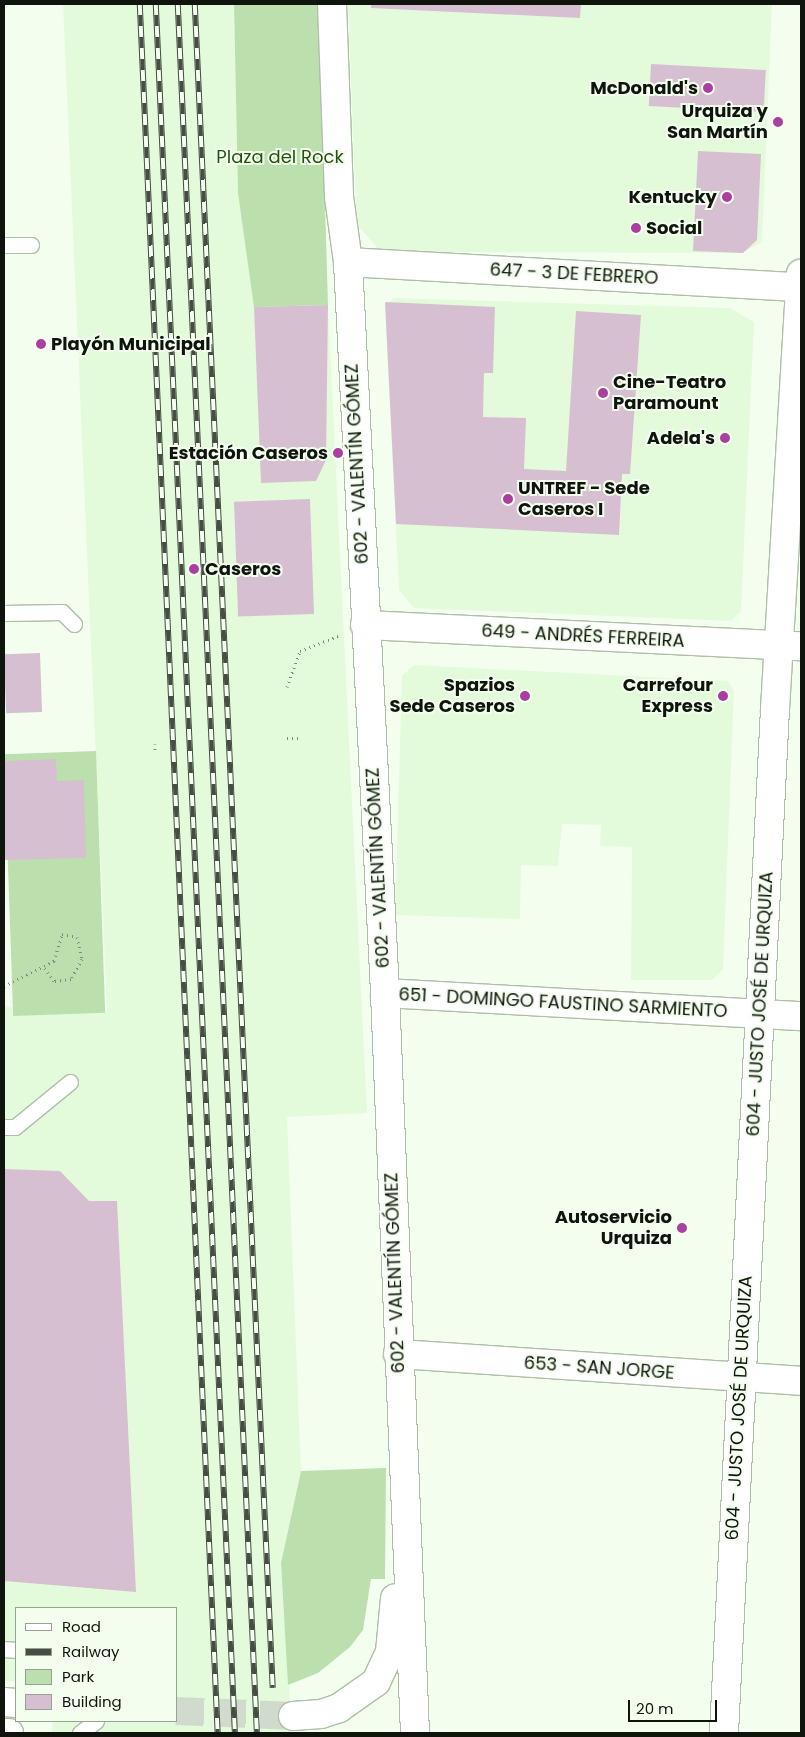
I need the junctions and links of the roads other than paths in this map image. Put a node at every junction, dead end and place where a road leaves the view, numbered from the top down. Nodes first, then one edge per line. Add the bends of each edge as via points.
1 (332, 4) edge
2 (4, 245) edge
3 (31, 245) dead end
4 (348, 262) junction
5 (801, 274) edge
6 (801, 287) edge
7 (4, 613) edge
8 (74, 624) dead end
9 (365, 626) junction
10 (790, 645) edge
11 (385, 993) junction
12 (759, 1014) junction
13 (801, 1016) edge
14 (70, 1082) dead end
15 (4, 1127) edge
16 (398, 1354) junction
17 (740, 1378) junction
18 (801, 1381) edge
19 (406, 1502) junction
20 (293, 1716) tunnel mouth
21 (95, 1722) edge
22 (4, 1733) edge
23 (9, 1733) edge
24 (80, 1733) edge
25 (415, 1733) edge
26 (724, 1733) edge

1 - 4 street, 602 - VALENTÍN GÓMEZ via 339,197
2 - 3 lane
4 - 6 street, 647 - 3 DE FEBRERO
4 - 9 street, 602 - VALENTÍN GÓMEZ
5 - 6 street, 604 - JUSTO JOSÉ DE URQUIZA
6 - 10 street, 604 - JUSTO JOSÉ DE URQUIZA
7 - 8 lane via 62,612
9 - 10 street, 649 - ANDRÉS FERREIRA
9 - 11 street, 602 - VALENTÍN GÓMEZ
10 - 12 street, 604 - JUSTO JOSÉ DE URQUIZA
11 - 12 street, 651 - DOMINGO FAUSTINO SARMIENTO
11 - 16 street, 602 - VALENTÍN GÓMEZ
12 - 13 street, 651 - DOMINGO FAUSTINO SARMIENTO
12 - 17 street, 604 - JUSTO JOSÉ DE URQUIZA
14 - 15 lane via 15,1127
16 - 17 street, 653 - SAN JORGE
16 - 19 street, 602 - VALENTÍN GÓMEZ
17 - 18 street, 653 - SAN JORGE
17 - 26 street, 604 - JUSTO JOSÉ DE URQUIZA
19 - 20 street via 390,1652 385,1667 376,1682 339,1708 321,1714
19 - 25 street, 602 - VALENTÍN GÓMEZ
21 - 24 lane
22 - 23 street

